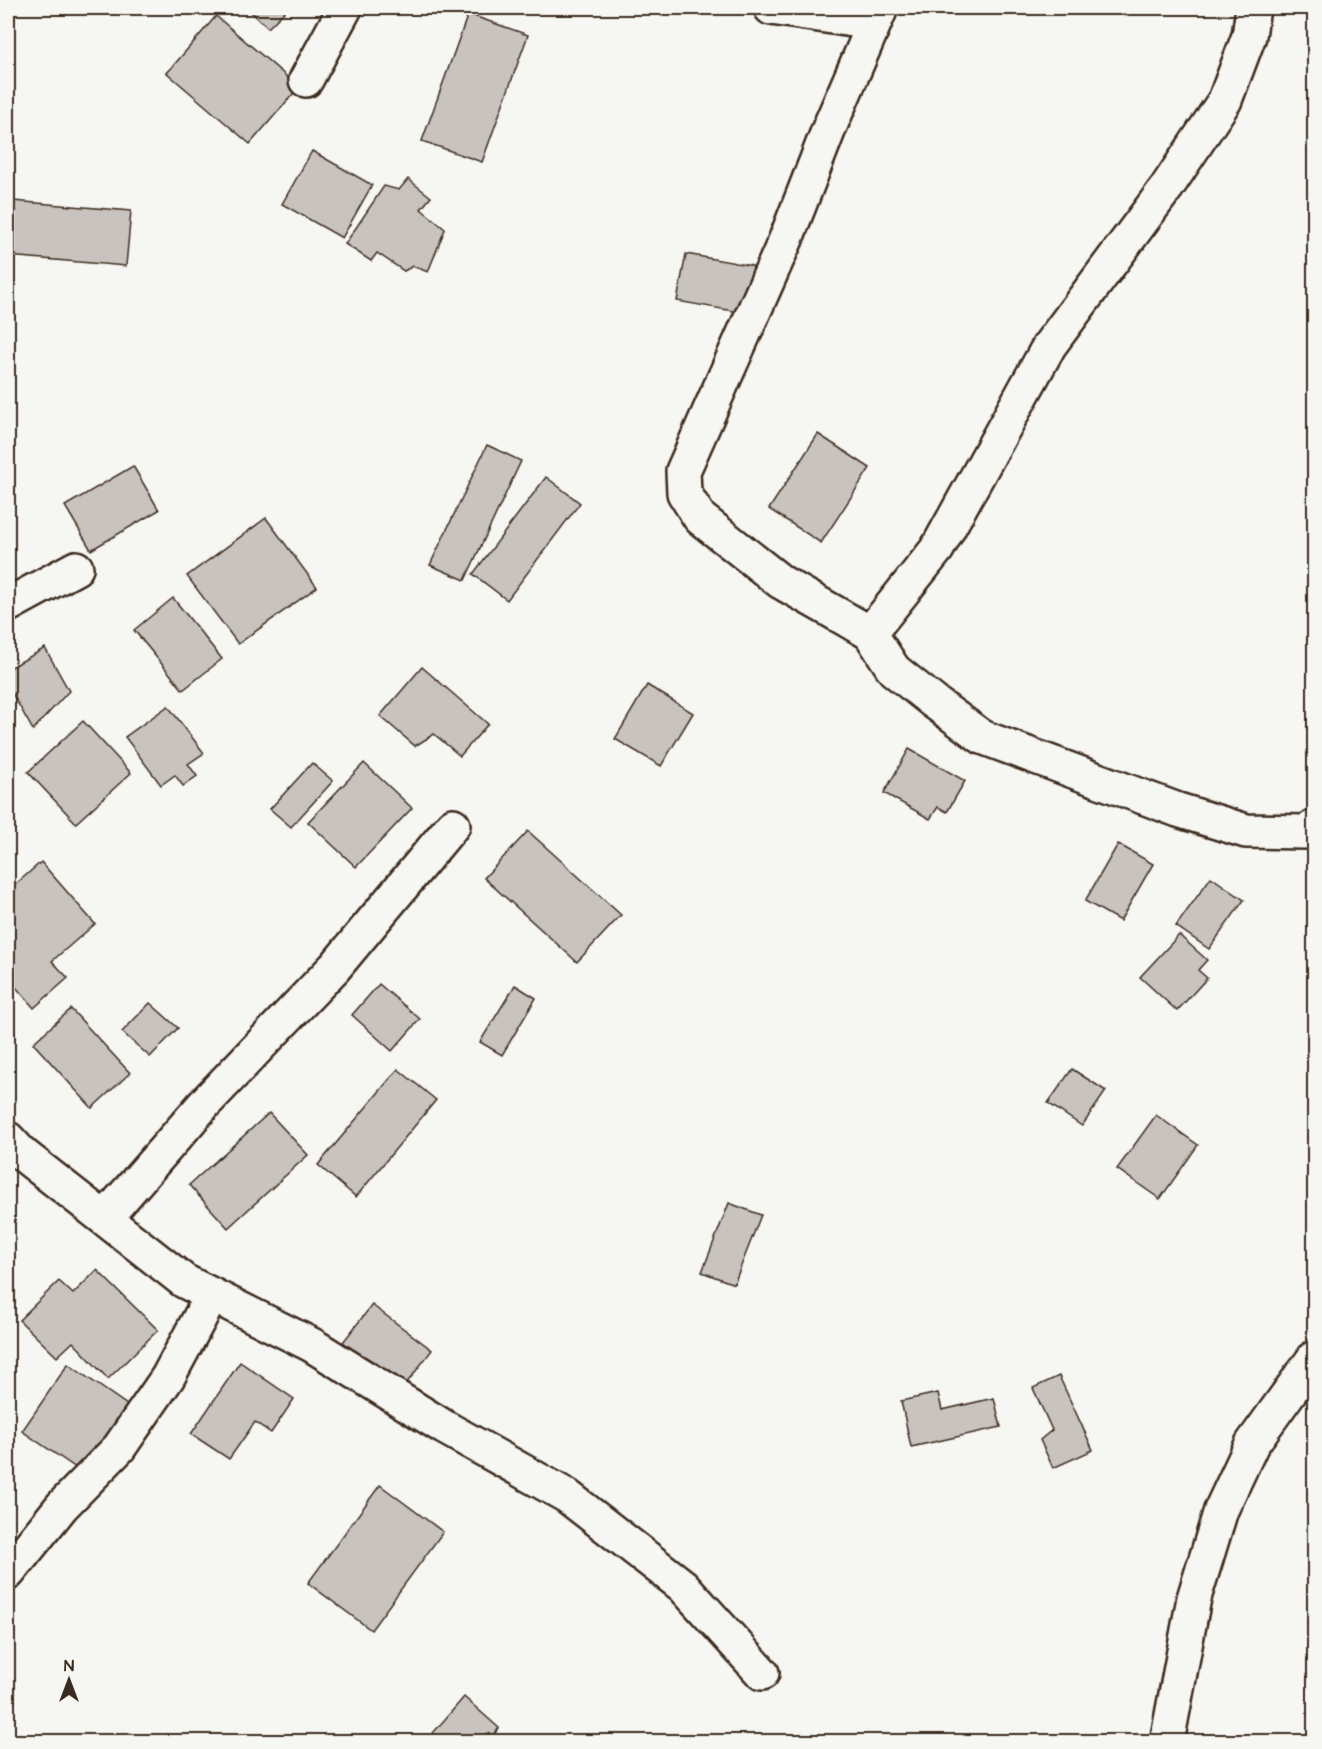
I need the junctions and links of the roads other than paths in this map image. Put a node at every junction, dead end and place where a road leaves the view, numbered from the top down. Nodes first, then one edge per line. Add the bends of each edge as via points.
1 (345, 8) edge
2 (771, 8) edge
3 (1253, 8) edge
4 (877, 15) edge
5 (306, 80) dead end
6 (76, 568) dead end
7 (8, 605) edge
8 (870, 633) junction
9 (453, 825) dead end
10 (1314, 827) edge
11 (8, 1139) edge
12 (105, 1218) junction
13 (212, 1295) junction
14 (1314, 1358) edge
15 (8, 1573) edge
16 (762, 1673) dead end
17 (1167, 1742) edge

1 - 5 street
2 - 4 street
3 - 8 street via 1249,36 1225,100 1167,187 1048,346 936,549
4 - 8 street via 786,239 683,471 684,493 700,518 781,582
6 - 7 street
8 - 10 street via 894,670 982,737 1178,810 1246,831 1305,832
9 - 12 street via 335,967 206,1102
11 - 12 street
12 - 13 street via 184,1281
13 - 15 street via 168,1377 119,1448 62,1506
13 - 16 street via 312,1345 444,1427 567,1496 683,1586
14 - 17 street via 1252,1444 1221,1510 1194,1598

